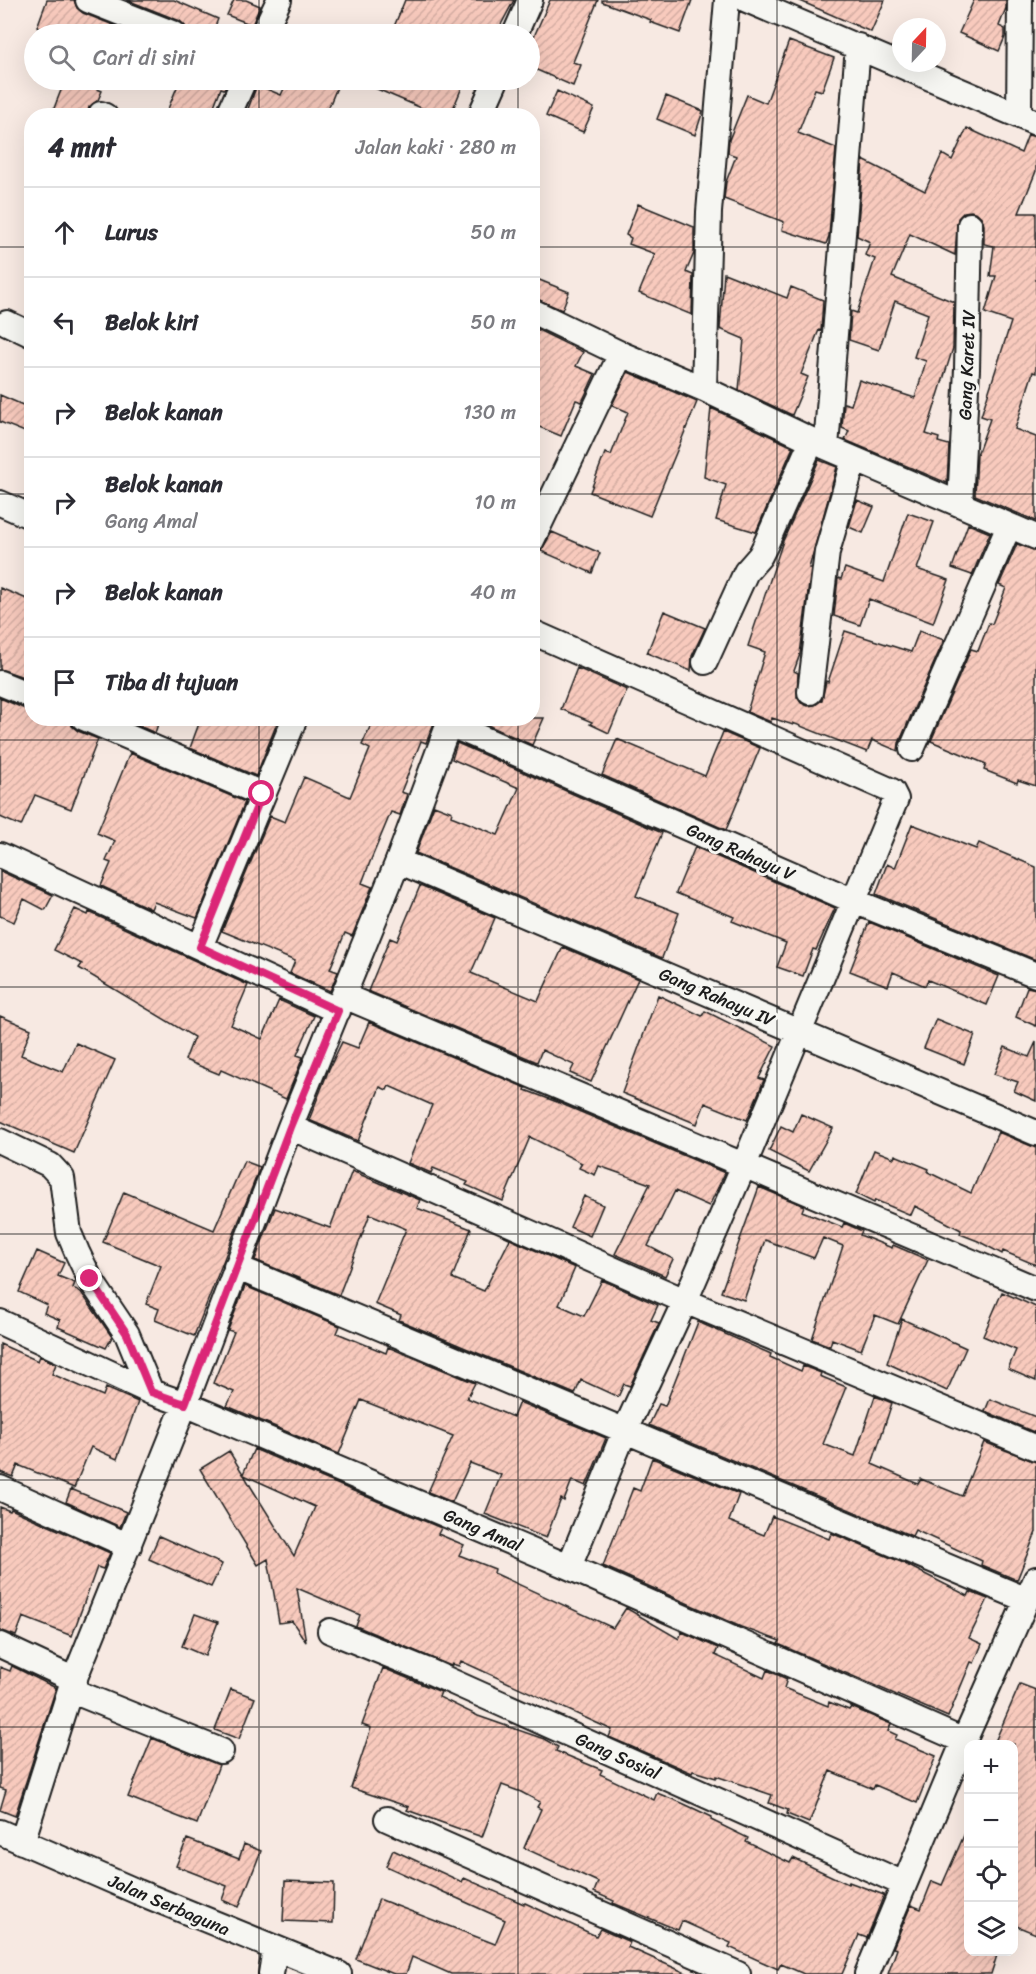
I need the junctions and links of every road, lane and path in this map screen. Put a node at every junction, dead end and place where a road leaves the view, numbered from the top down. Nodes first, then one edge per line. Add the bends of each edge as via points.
1 (88, 0) edge
2 (279, 0) edge
3 (530, 0) edge
4 (727, 0) edge
5 (747, 0) edge
6 (1020, 0) edge
7 (805, 12) edge
8 (149, 24) edge
9 (268, 24) edge
10 (519, 24) edge
11 (858, 46) junction
12 (240, 90) edge
13 (491, 90) edge
14 (232, 108) edge
15 (483, 108) edge
16 (1028, 119) edge
17 (970, 225) dead end
18 (540, 315) edge
19 (7, 323) dead end
20 (24, 331) edge
21 (621, 354) junction
22 (704, 389) junction
23 (819, 444) junction
24 (854, 459) junction
25 (0, 503) edge
26 (960, 504) junction
27 (24, 514) edge
28 (540, 523) edge
29 (1009, 526) junction
30 (1036, 537) edge
31 (540, 636) edge
32 (705, 662) dead end
33 (0, 682) edge
34 (24, 692) edge
35 (810, 692) dead end
36 (103, 726) edge
37 (292, 726) edge
38 (449, 726) edge
39 (459, 726) edge
40 (912, 749) dead end
41 (262, 794) junction
42 (0, 855) edge
43 (398, 861) junction
44 (854, 901) junction
45 (200, 947) junction
46 (1036, 975) edge
47 (341, 1003) junction
48 (799, 1033) junction
49 (290, 1127) junction
50 (1036, 1133) edge
51 (0, 1141) edge
52 (744, 1166) junction
53 (236, 1267) junction
54 (1036, 1289) edge
55 (685, 1300) junction
56 (0, 1322) edge
57 (151, 1392) junction
58 (185, 1404) junction
59 (625, 1430) junction
60 (1036, 1448) edge
61 (0, 1488) edge
62 (129, 1546) junction
63 (569, 1567) junction
64 (1031, 1589) edge
65 (330, 1631) dead end
66 (0, 1645) edge
67 (73, 1685) junction
68 (964, 1740) edge
69 (964, 1741) joint
70 (221, 1751) dead end
71 (387, 1819) dead end
72 (0, 1832) edge
73 (22, 1842) junction
74 (904, 1884) junction
75 (275, 1949) junction
76 (271, 1974) edge
77 (339, 1974) edge
78 (738, 1974) edge
79 (867, 1974) edge

1 - 8 street
2 - 9 street
3 - 10 street
4 - 22 street via 709,212
5 - 7 street
6 - 16 street
7 - 11 street
11 - 16 street
11 - 23 street
12 - 14 street
13 - 15 street
17 - 26 street, Gang Karet IV
18 - 21 street
19 - 20 street
21 - 22 street
21 - 28 street
22 - 23 street
23 - 24 street
23 - 32 street via 760,556 746,572
24 - 26 street
24 - 35 street via 826,552
25 - 27 street
26 - 29 street
29 - 30 street
29 - 40 street
31 - 44 street via 892,791 896,799
33 - 34 street
36 - 41 street
37 - 41 street
38 - 43 street
39 - 44 street, Gang Rahayu V
41 - 45 street
42 - 45 street
43 - 47 street
43 - 48 street, Gang Rahayu IV
44 - 46 street, Gang Rahayu V
44 - 48 street
45 - 47 street
47 - 49 street
47 - 52 street
48 - 50 street, Gang Rahayu IV
48 - 52 street
49 - 53 street
49 - 55 street
51 - 57 street via 50,1165 62,1178 69,1233 90,1279 127,1334
52 - 54 street
52 - 55 street
53 - 58 street
53 - 59 street
55 - 59 street
55 - 60 street
56 - 57 street, Gang Amal
57 - 58 street, Gang Amal
58 - 62 street
58 - 63 street, Gang Amal
59 - 63 street
59 - 64 street
61 - 62 street
62 - 67 street
63 - 69 street, Gang Amal
64 - 68 street
65 - 74 street, Gang Sosial via 426,1670
66 - 67 street
67 - 70 street
67 - 73 street
69 - 74 street
71 - 78 street
72 - 73 street, Jalan Serbaguna
73 - 75 street, Jalan Serbaguna
74 - 79 street
75 - 76 street
75 - 77 street, Jalan Serbaguna

